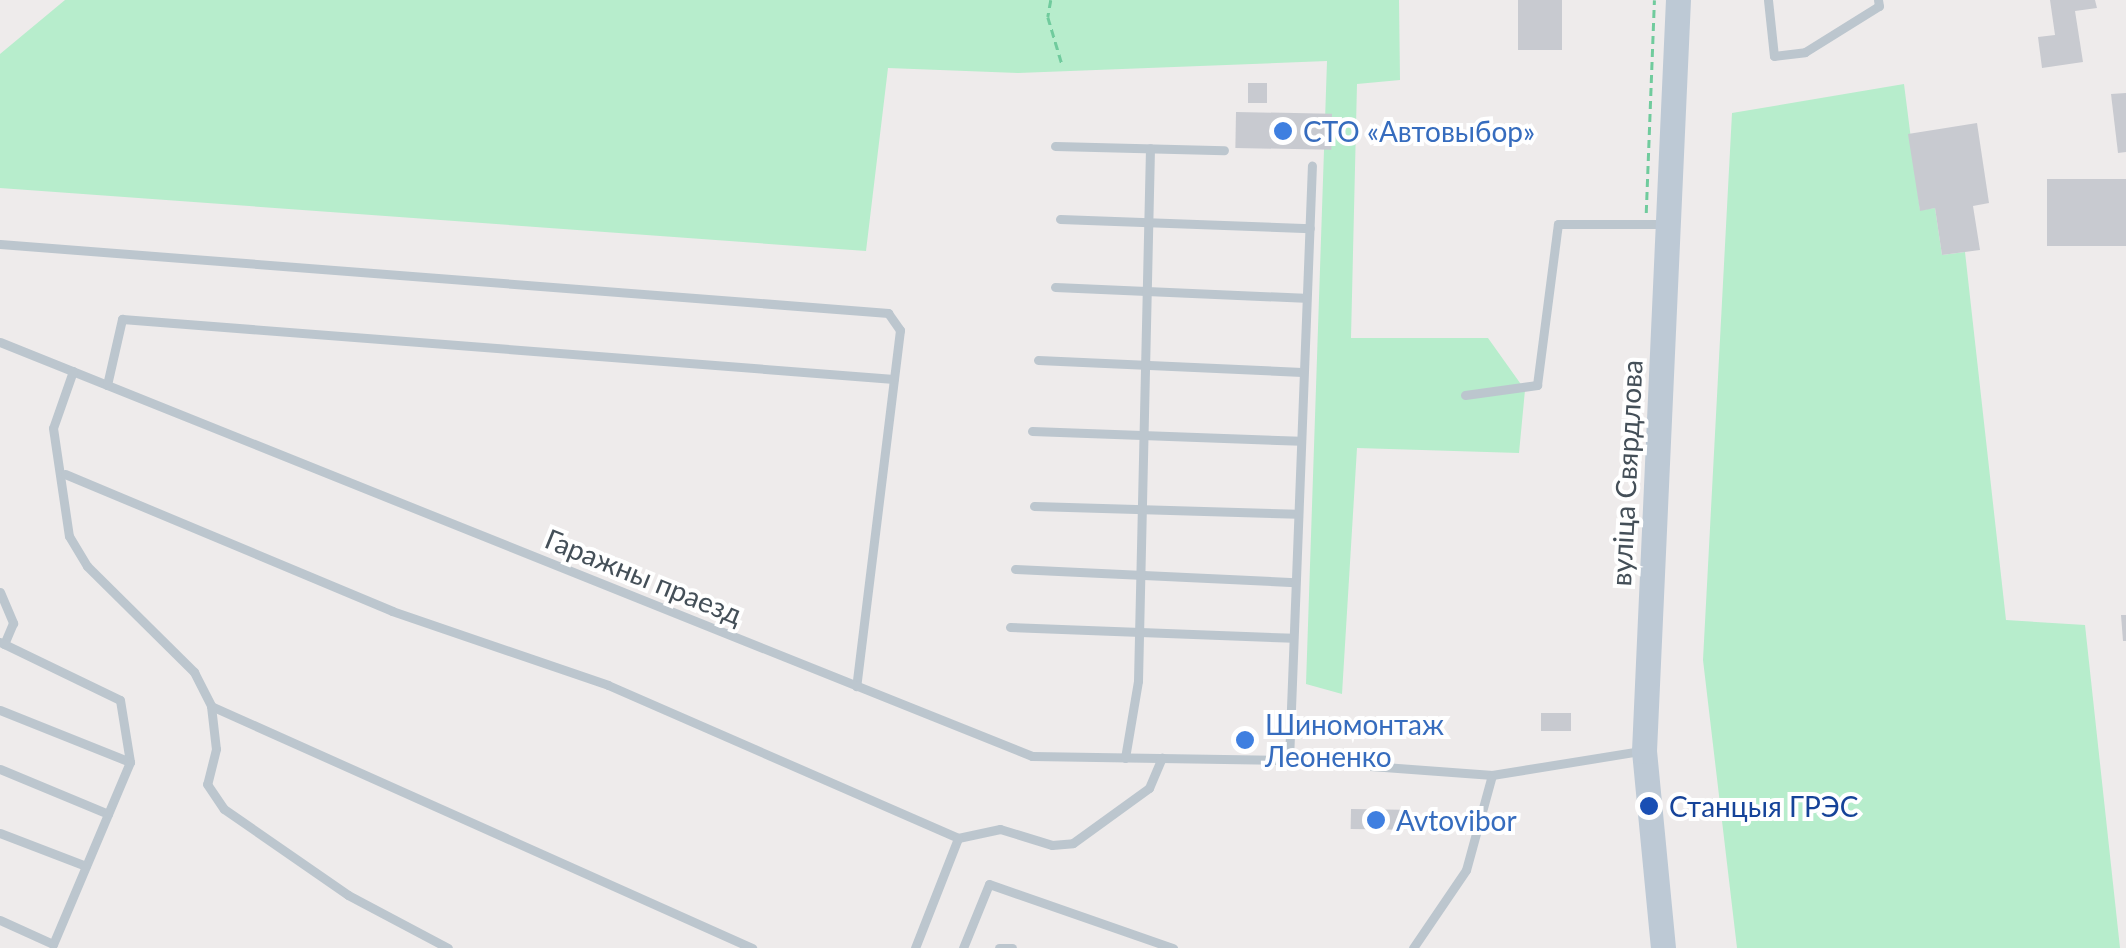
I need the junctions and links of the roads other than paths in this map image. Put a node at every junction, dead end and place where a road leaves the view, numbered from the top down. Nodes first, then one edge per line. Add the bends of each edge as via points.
1 (1678, 0) edge
2 (1768, 0) edge
3 (1878, 0) edge
4 (1055, 146) dead end
5 (1150, 148) junction
6 (1224, 150) dead end
7 (1312, 165) dead end
8 (1060, 219) dead end
9 (1150, 224) junction
10 (1668, 224) junction
11 (1310, 228) junction
12 (0, 244) edge
13 (1055, 288) dead end
14 (1149, 291) junction
15 (1304, 298) junction
16 (0, 342) edge
17 (1038, 360) dead end
18 (1146, 365) junction
19 (72, 371) junction
20 (1302, 372) junction
21 (894, 379) junction
22 (107, 385) junction
23 (1464, 395) dead end
24 (1032, 431) dead end
25 (1145, 435) junction
26 (1300, 441) junction
27 (65, 474) junction
28 (1034, 506) dead end
29 (1142, 509) junction
30 (1297, 514) junction
31 (1016, 569) dead end
32 (1141, 575) junction
33 (1295, 582) junction
34 (0, 592) edge
35 (1010, 627) dead end
36 (1139, 632) junction
37 (1293, 638) junction
38 (2, 643) edge
39 (856, 686) junction
40 (210, 706) junction
41 (0, 710) edge
42 (1644, 751) junction
43 (1125, 758) junction
44 (1162, 758) junction
45 (1289, 760) junction
46 (130, 762) junction
47 (0, 770) edge
48 (1492, 775) junction
49 (108, 814) junction
50 (0, 833) edge
51 (958, 838) junction
52 (86, 866) junction
53 (0, 920) edge
54 (448, 948) edge
55 (752, 948) edge
56 (915, 948) edge
57 (963, 948) edge
58 (999, 948) edge
59 (1012, 948) edge
60 (1173, 948) edge
61 (1413, 948) edge
62 (1663, 948) edge

1 - 10 main road, вуліца Свярдлова
2 - 3 lane via 1774,56 1805,52 1879,6
4 - 5 lane
5 - 6 lane
5 - 9 lane
7 - 11 lane
8 - 9 lane
9 - 11 lane
9 - 14 lane
10 - 23 lane via 1558,224 1537,385
10 - 42 main road, вуліца Свярдлова
11 - 15 lane
12 - 21 lane via 888,313 900,330
13 - 14 lane
14 - 15 lane
14 - 18 lane
15 - 20 lane
16 - 19 lane, Гаражны праезд
17 - 18 lane
18 - 20 lane
18 - 25 lane
19 - 22 lane, Гаражны праезд
19 - 27 lane via 53,428
20 - 26 lane
21 - 22 lane via 122,319
21 - 39 lane
22 - 39 lane, Гаражны праезд
24 - 25 lane
25 - 26 lane
25 - 29 lane
26 - 30 lane
27 - 40 lane via 70,536 86,566 194,672
27 - 51 lane via 392,611 608,685
28 - 29 lane
29 - 30 lane
29 - 32 lane
30 - 33 lane
31 - 32 lane
32 - 33 lane
32 - 36 lane
33 - 37 lane
34 - 38 lane via 14,623
35 - 36 lane
36 - 37 lane
36 - 43 lane
37 - 45 lane
38 - 46 lane via 120,700
39 - 43 lane, Гаражны праезд via 1032,756
40 - 54 lane via 216,750 206,784 224,809 348,895
40 - 55 lane
41 - 46 lane
42 - 48 lane, Гаражны праезд
42 - 62 main road, вуліца Свярдлова
43 - 44 lane, Гаражны праезд
44 - 45 lane, Гаражны праезд
44 - 51 lane via 1149,788 1073,843 1052,845 1000,829
45 - 48 lane, Гаражны праезд
46 - 49 lane
47 - 49 lane
48 - 61 lane via 1466,870
49 - 52 lane
50 - 52 lane
51 - 56 lane
52 - 53 lane via 53,944
57 - 60 lane via 989,884
58 - 59 lane

